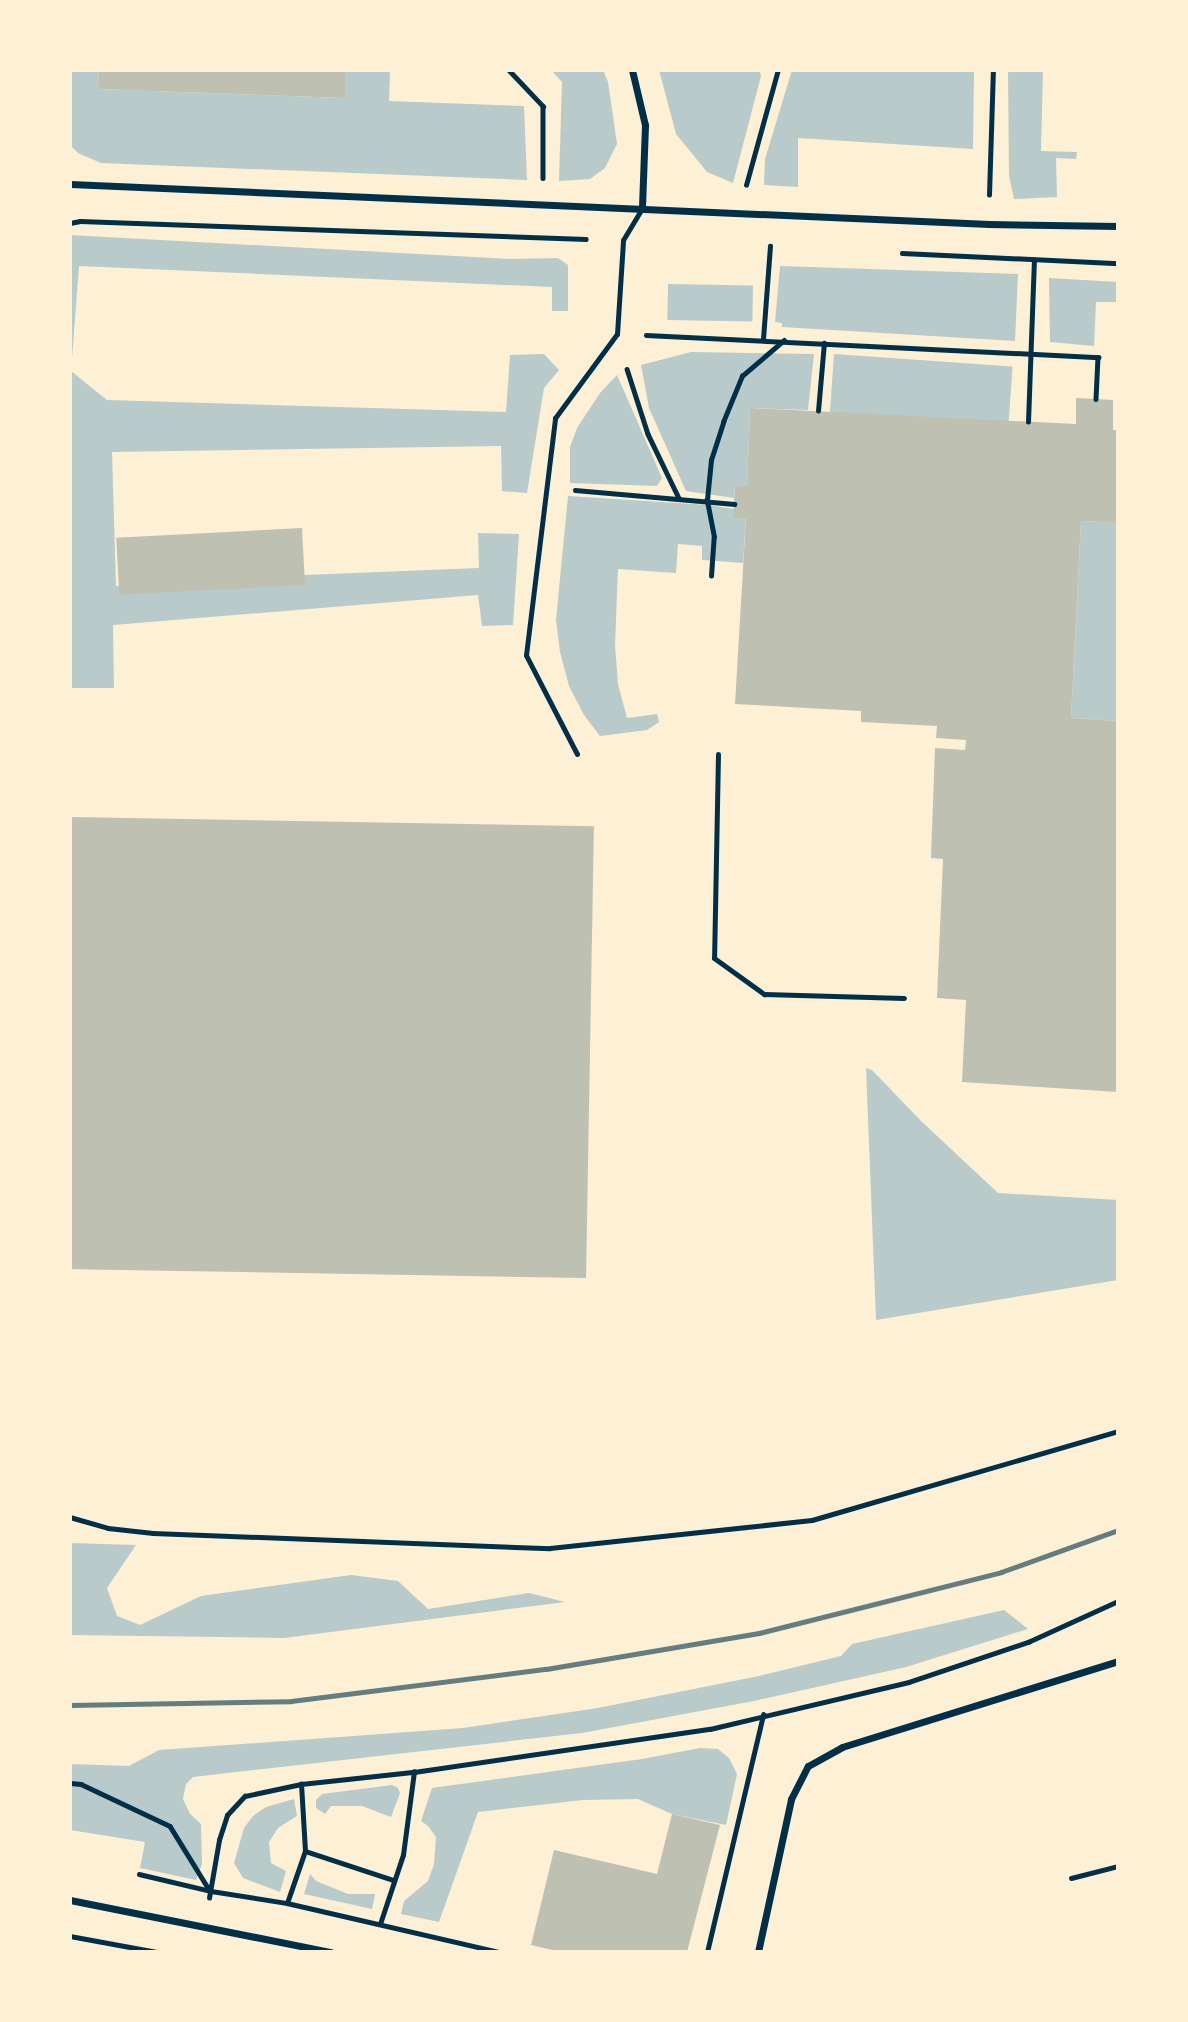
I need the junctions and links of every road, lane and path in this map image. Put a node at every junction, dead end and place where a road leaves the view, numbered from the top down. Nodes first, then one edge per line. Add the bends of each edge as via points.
1 (509, 70) edge
2 (632, 70) edge
3 (778, 70) edge
4 (992, 70) edge
5 (991, 136) dead end
6 (70, 184) edge
7 (543, 205) junction
8 (642, 208) junction
9 (745, 214) junction
10 (70, 223) edge
11 (1118, 226) edge
12 (543, 238) junction
13 (623, 240) junction
14 (770, 246) junction
15 (783, 247) dead end
16 (892, 253) dead end
17 (1034, 260) junction
18 (1118, 263) edge
19 (617, 334) junction
20 (762, 340) junction
21 (784, 340) junction
22 (824, 343) junction
23 (1032, 354) junction
24 (1096, 399) dead end
25 (818, 411) dead end
26 (1028, 422) dead end
27 (547, 488) junction
28 (679, 498) junction
29 (707, 500) junction
30 (734, 504) dead end
31 (711, 576) dead end
32 (577, 754) dead end
33 (718, 754) dead end
34 (904, 998) dead end
35 (1118, 1432) edge
36 (70, 1517) edge
37 (1118, 1601) edge
38 (1118, 1661) edge
39 (763, 1715) junction
40 (414, 1772) junction
41 (70, 1783) edge
42 (301, 1784) junction
43 (305, 1852) junction
44 (1118, 1866) edge
45 (139, 1874) dead end
46 (1071, 1878) dead end
47 (393, 1880) junction
48 (211, 1891) junction
49 (70, 1900) edge
50 (287, 1903) junction
51 (380, 1924) junction
52 (70, 1936) edge
53 (157, 1952) edge
54 (331, 1952) edge
55 (499, 1952) edge
56 (707, 1952) edge
57 (758, 1952) edge

1 - 7 path via 543,106
2 - 8 street via 645,125
3 - 9 path via 747,183
4 - 5 path
6 - 7 street
7 - 8 street
7 - 12 path
8 - 9 street
8 - 13 lane
9 - 11 street
9 - 14 path via 746,245
10 - 12 path
12 - 13 path
13 - 19 lane
14 - 15 path
14 - 20 path
16 - 17 path
17 - 18 path
17 - 23 path
19 - 20 path
19 - 27 lane via 555,418
19 - 28 path via 648,434
20 - 21 path
21 - 22 path
21 - 29 path via 742,376 711,460
22 - 23 path
22 - 25 path
23 - 24 path via 1098,357
23 - 26 path
27 - 28 path
27 - 32 lane via 526,655
28 - 29 path
29 - 30 path
29 - 31 path via 714,537
33 - 34 lane via 714,958 764,994
35 - 36 path via 812,1520 550,1548 153,1533 108,1528
37 - 39 path via 1028,1642 909,1682
38 - 57 street via 842,1746 808,1766 790,1799
39 - 40 path via 710,1729
39 - 56 path
40 - 42 path
40 - 47 path via 403,1855
41 - 48 path via 170,1826
42 - 43 path
42 - 48 path via 245,1796 227,1815
43 - 47 path
43 - 50 path
44 - 46 lane
45 - 48 path
47 - 51 path
48 - 50 path
49 - 54 street
50 - 51 path
51 - 55 path
52 - 53 path

